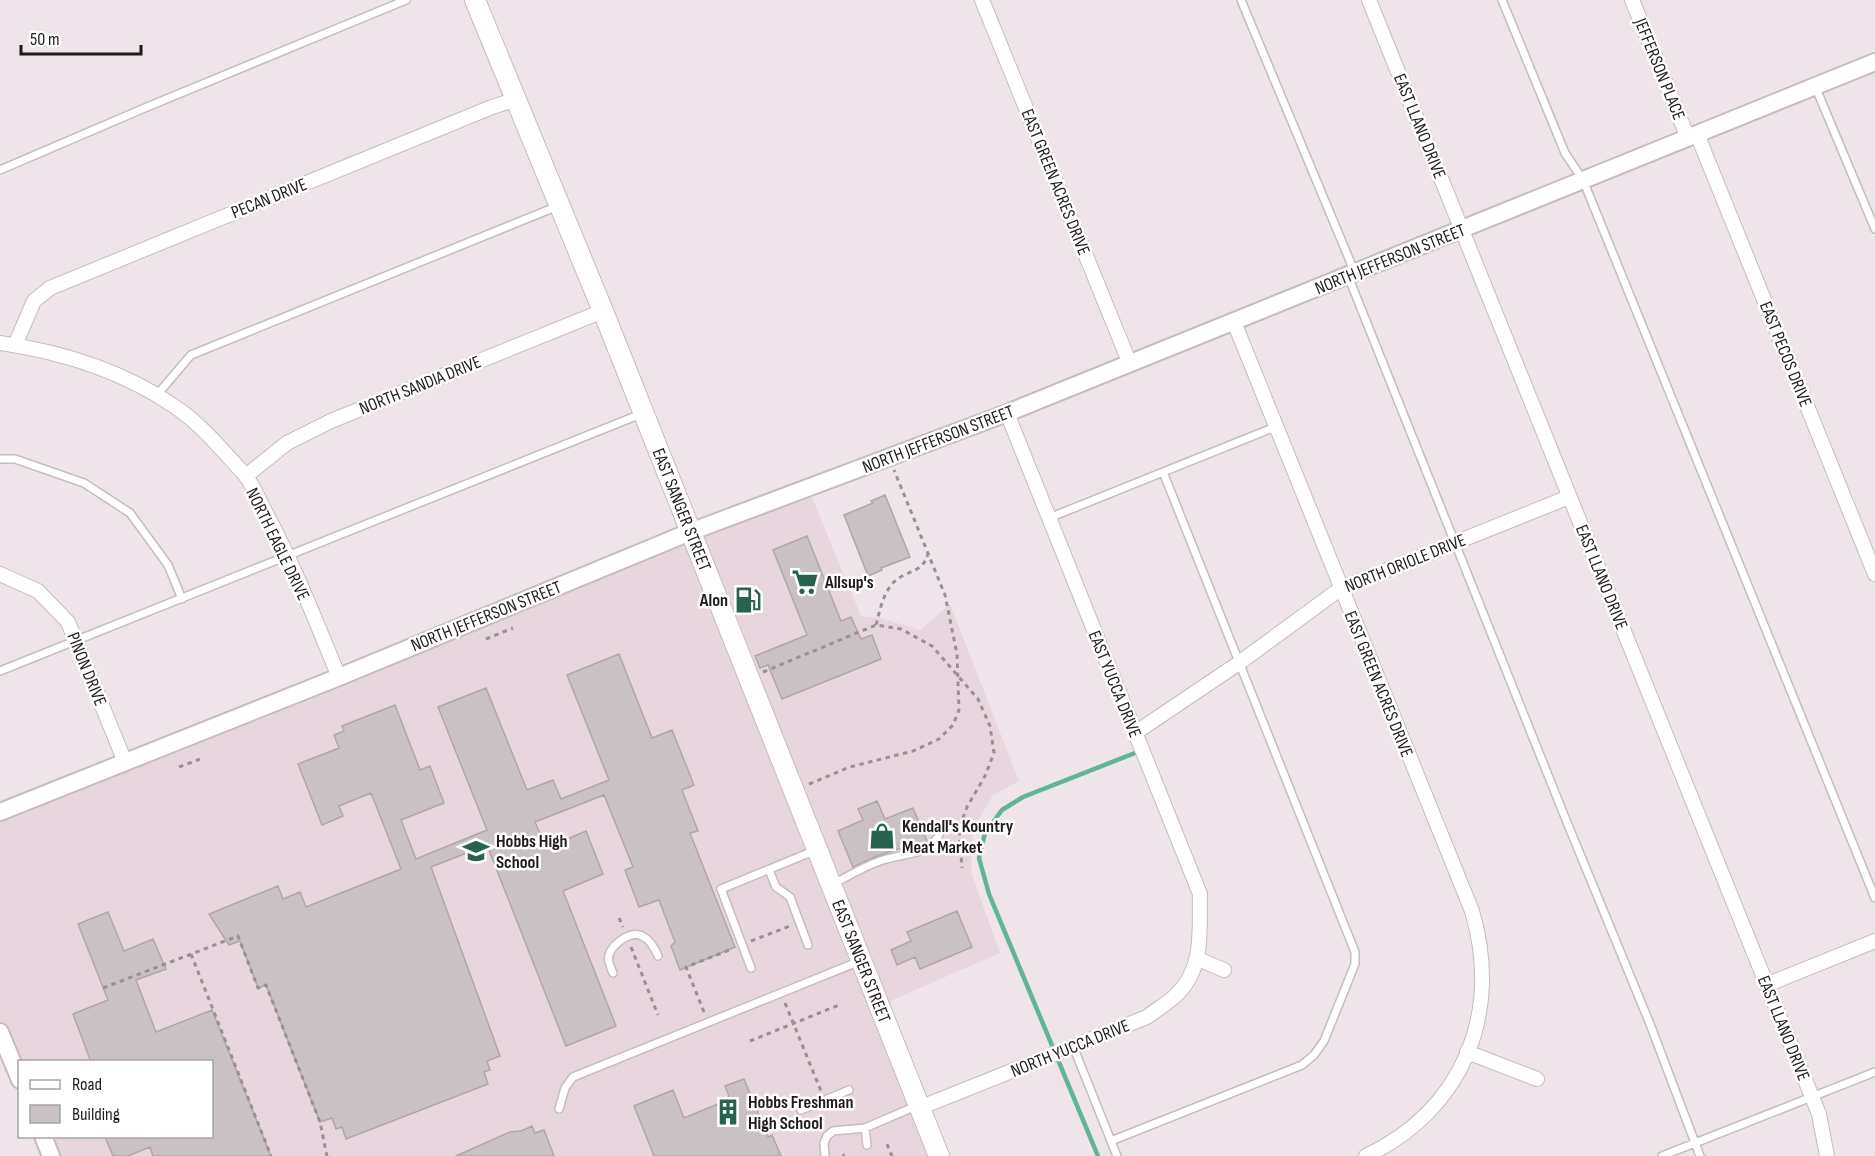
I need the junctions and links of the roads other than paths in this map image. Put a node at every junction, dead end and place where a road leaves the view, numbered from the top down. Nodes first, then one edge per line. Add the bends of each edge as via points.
1 (406, 0) edge
2 (475, 0) edge
3 (982, 0) edge
4 (1242, 0) edge
5 (1369, 0) edge
6 (1502, 0) edge
7 (1632, 0) edge
8 (1875, 62) edge
9 (1815, 86) junction
10 (517, 99) junction
11 (1693, 136) junction
12 (0, 170) edge
13 (1583, 180) junction
14 (560, 205) junction
15 (1875, 229) edge
16 (1461, 230) junction
17 (1351, 274) junction
18 (603, 311) junction
19 (1233, 322) junction
20 (0, 343) edge
21 (15, 345) junction
22 (1130, 364) junction
23 (156, 396) junction
24 (1007, 413) junction
25 (643, 414) junction
26 (1275, 427) junction
27 (0, 459) edge
28 (1163, 472) junction
29 (246, 476) junction
30 (1569, 497) junction
31 (1049, 518) junction
32 (690, 532) junction
33 (1456, 542) junction
34 (287, 555) junction
35 (0, 574) edge
36 (1875, 574) edge
37 (1340, 589) junction
38 (182, 600) junction
39 (76, 641) junction
40 (1239, 663) junction
41 (0, 671) edge
42 (339, 677) junction
43 (1135, 733) junction
44 (125, 762) junction
45 (0, 812) edge
46 (944, 822) dead end
47 (816, 850) junction
48 (769, 870) junction
49 (830, 885) junction
50 (1875, 898) edge
51 (1875, 941) edge
52 (808, 945) dead end
53 (658, 956) dead end
54 (1198, 959) junction
55 (861, 961) junction
56 (751, 968) dead end
57 (1224, 970) dead end
58 (613, 974) dead end
59 (1766, 985) junction
60 (0, 1032) edge
61 (1060, 1052) junction
62 (1467, 1052) junction
63 (1875, 1072) edge
64 (18, 1075) edge
65 (1537, 1079) dead end
66 (849, 1090) dead end
67 (1812, 1097) junction
68 (919, 1107) junction
69 (559, 1109) dead end
70 (801, 1110) dead end
71 (866, 1128) junction
72 (43, 1138) edge
73 (1111, 1141) junction
74 (1696, 1142) junction
75 (867, 1145) dead end
76 (51, 1156) edge
77 (825, 1156) edge
78 (939, 1156) edge
79 (1117, 1156) edge
80 (1366, 1156) edge
81 (1662, 1156) edge
82 (1700, 1156) edge
83 (1827, 1156) edge

1 - 12 lane
2 - 10 main road, EAST SANGER STREET
3 - 22 street, EAST GREEN ACRES DRIVE
4 - 17 lane
5 - 16 street, EAST LLANO DRIVE
6 - 13 lane via 1565,153
7 - 11 street, JEFFERSON PLACE
8 - 9 street, NORTH JEFFERSON STREET
9 - 11 street, NORTH JEFFERSON STREET
9 - 15 lane
10 - 14 main road, EAST SANGER STREET
10 - 21 street, PECAN DRIVE via 50,288 34,301
11 - 13 street, NORTH JEFFERSON STREET
11 - 36 street, EAST PECOS DRIVE
13 - 16 street, NORTH JEFFERSON STREET
13 - 50 lane
14 - 18 main road, EAST SANGER STREET
14 - 23 lane via 191,355
16 - 17 street, NORTH JEFFERSON STREET
16 - 30 street, EAST LLANO DRIVE
17 - 19 street, NORTH JEFFERSON STREET
17 - 33 lane
18 - 25 main road, EAST SANGER STREET
18 - 29 street, NORTH SANDIA DRIVE via 331,421 287,443
19 - 22 street, NORTH JEFFERSON STREET
19 - 26 street, EAST GREEN ACRES DRIVE
20 - 21 street, NORTH EAGLE DRIVE
21 - 23 street, NORTH EAGLE DRIVE via 110,370
22 - 24 street, NORTH JEFFERSON STREET
23 - 29 street, NORTH EAGLE DRIVE via 208,435
24 - 31 street, EAST YUCCA DRIVE
24 - 32 street, NORTH JEFFERSON STREET
25 - 32 main road, EAST SANGER STREET
25 - 34 lane
26 - 28 lane
26 - 37 street, EAST GREEN ACRES DRIVE
27 - 38 lane via 15,459 84,483 130,513 168,565
28 - 31 lane
28 - 40 lane
29 - 34 street, NORTH EAGLE DRIVE
30 - 33 street, NORTH ORIOLE DRIVE
30 - 59 street, EAST LLANO DRIVE
31 - 43 street, EAST YUCCA DRIVE
32 - 42 street, NORTH JEFFERSON STREET
32 - 47 main road, EAST SANGER STREET
33 - 37 street, NORTH ORIOLE DRIVE
33 - 74 lane
34 - 38 lane
34 - 42 street, NORTH EAGLE DRIVE
35 - 39 street, PINON DRIVE via 38,591 68,622
37 - 40 street, NORTH ORIOLE DRIVE
37 - 62 street, EAST GREEN ACRES DRIVE via 1472,911 1482,957 1483,989
38 - 39 lane
39 - 41 lane
39 - 44 street, PINON DRIVE
40 - 43 street, NORTH ORIOLE DRIVE
40 - 73 lane via 1355,952 1355,964 1324,1041 1302,1065
42 - 44 street, NORTH JEFFERSON STREET
43 - 54 street, EAST YUCCA DRIVE via 1200,894
44 - 45 street, NORTH JEFFERSON STREET
46 - 49 lane via 934,845 914,854 881,860
47 - 48 lane
47 - 49 main road, EAST SANGER STREET
48 - 52 lane via 776,887 790,897
48 - 56 lane via 721,889
49 - 55 main road, EAST SANGER STREET
51 - 59 street
53 - 58 lane via 644,936 635,934 619,941 609,955
54 - 57 street
54 - 61 street, NORTH YUCCA DRIVE via 1175,996 1147,1017
55 - 68 main road, EAST SANGER STREET
55 - 69 lane via 573,1077
59 - 67 street, EAST LLANO DRIVE
60 - 64 street
61 - 68 street, NORTH YUCCA DRIVE
61 - 73 lane
62 - 65 street
62 - 80 street, EAST GREEN ACRES DRIVE via 1443,1097 1411,1129
63 - 67 lane
66 - 70 lane
67 - 74 lane
67 - 83 street, EAST LLANO DRIVE
68 - 71 lane
68 - 78 main road, EAST SANGER STREET
71 - 75 lane
71 - 77 lane via 832,1131 824,1143
72 - 76 street
73 - 79 lane
74 - 81 lane
74 - 82 lane

